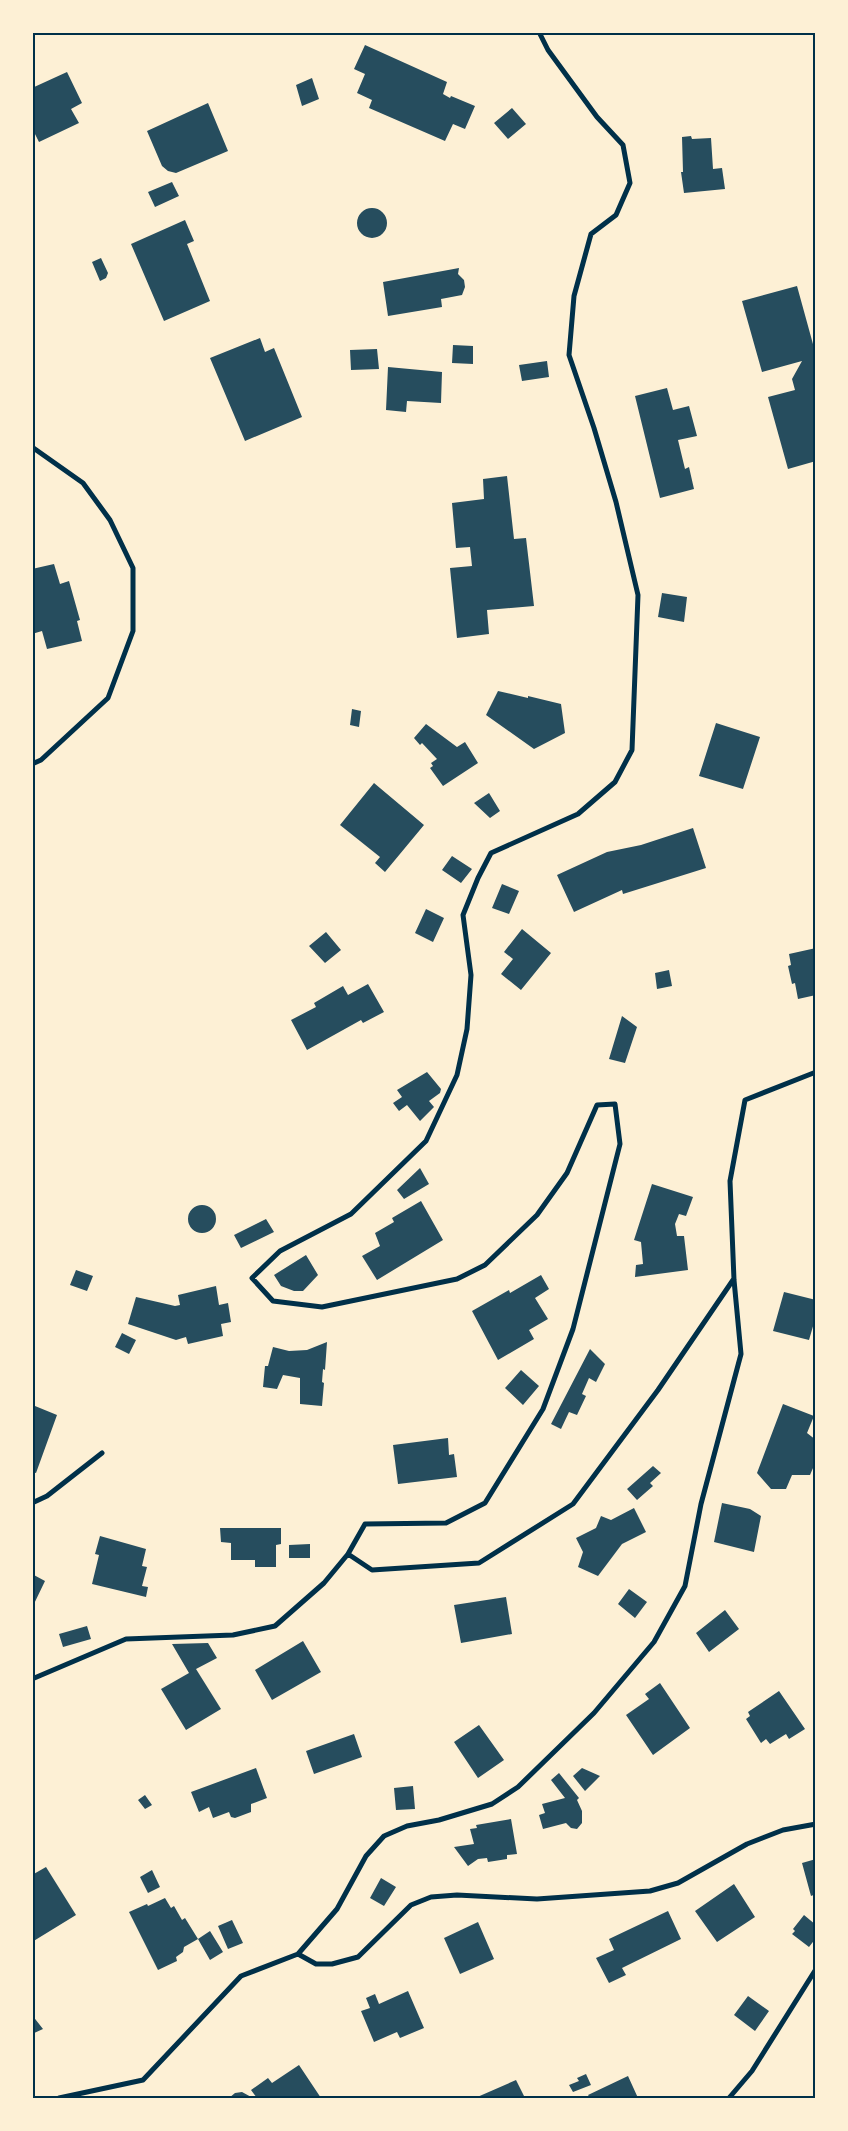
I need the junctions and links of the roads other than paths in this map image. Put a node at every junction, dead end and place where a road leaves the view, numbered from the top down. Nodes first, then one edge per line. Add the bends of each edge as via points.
1 (539, 32) edge
2 (32, 447) edge
3 (32, 764) edge
4 (816, 1072) edge
5 (734, 1280) junction
6 (102, 1453) dead end
7 (32, 1503) edge
8 (348, 1554) junction
9 (32, 1679) edge
10 (816, 1824) edge
11 (298, 1954) junction
12 (816, 1969) edge
13 (59, 2098) edge
14 (729, 2098) edge

1 - 8 street via 548,50 591,109 624,145 630,183 616,215 591,234 574,296 569,356 616,502 638,595 632,750 616,782 578,814 491,853 463,915 471,975 467,1029 457,1075 426,1141 351,1214 280,1251 252,1278 273,1301 322,1307 457,1279 485,1265 537,1215 567,1173 597,1106 615,1104 620,1144 573,1329 542,1408 485,1503 446,1523 365,1524
2 - 3 street via 83,483 110,520 133,568 133,631 108,698 41,760
4 - 5 street via 745,1100 730,1181
5 - 8 street via 573,1504 479,1563 372,1570
5 - 11 street via 740,1354 700,1504 685,1586 654,1642 594,1712 518,1787 492,1804 408,1826 384,1836 366,1856 337,1909
6 - 7 street via 47,1496
8 - 9 street via 324,1583 275,1626 233,1635 126,1639
10 - 11 street via 783,1830 747,1844 678,1883 650,1891 537,1899 431,1897 411,1905 358,1957 332,1964 316,1964
11 - 13 street via 241,1976 143,2080
12 - 14 street via 752,2072

